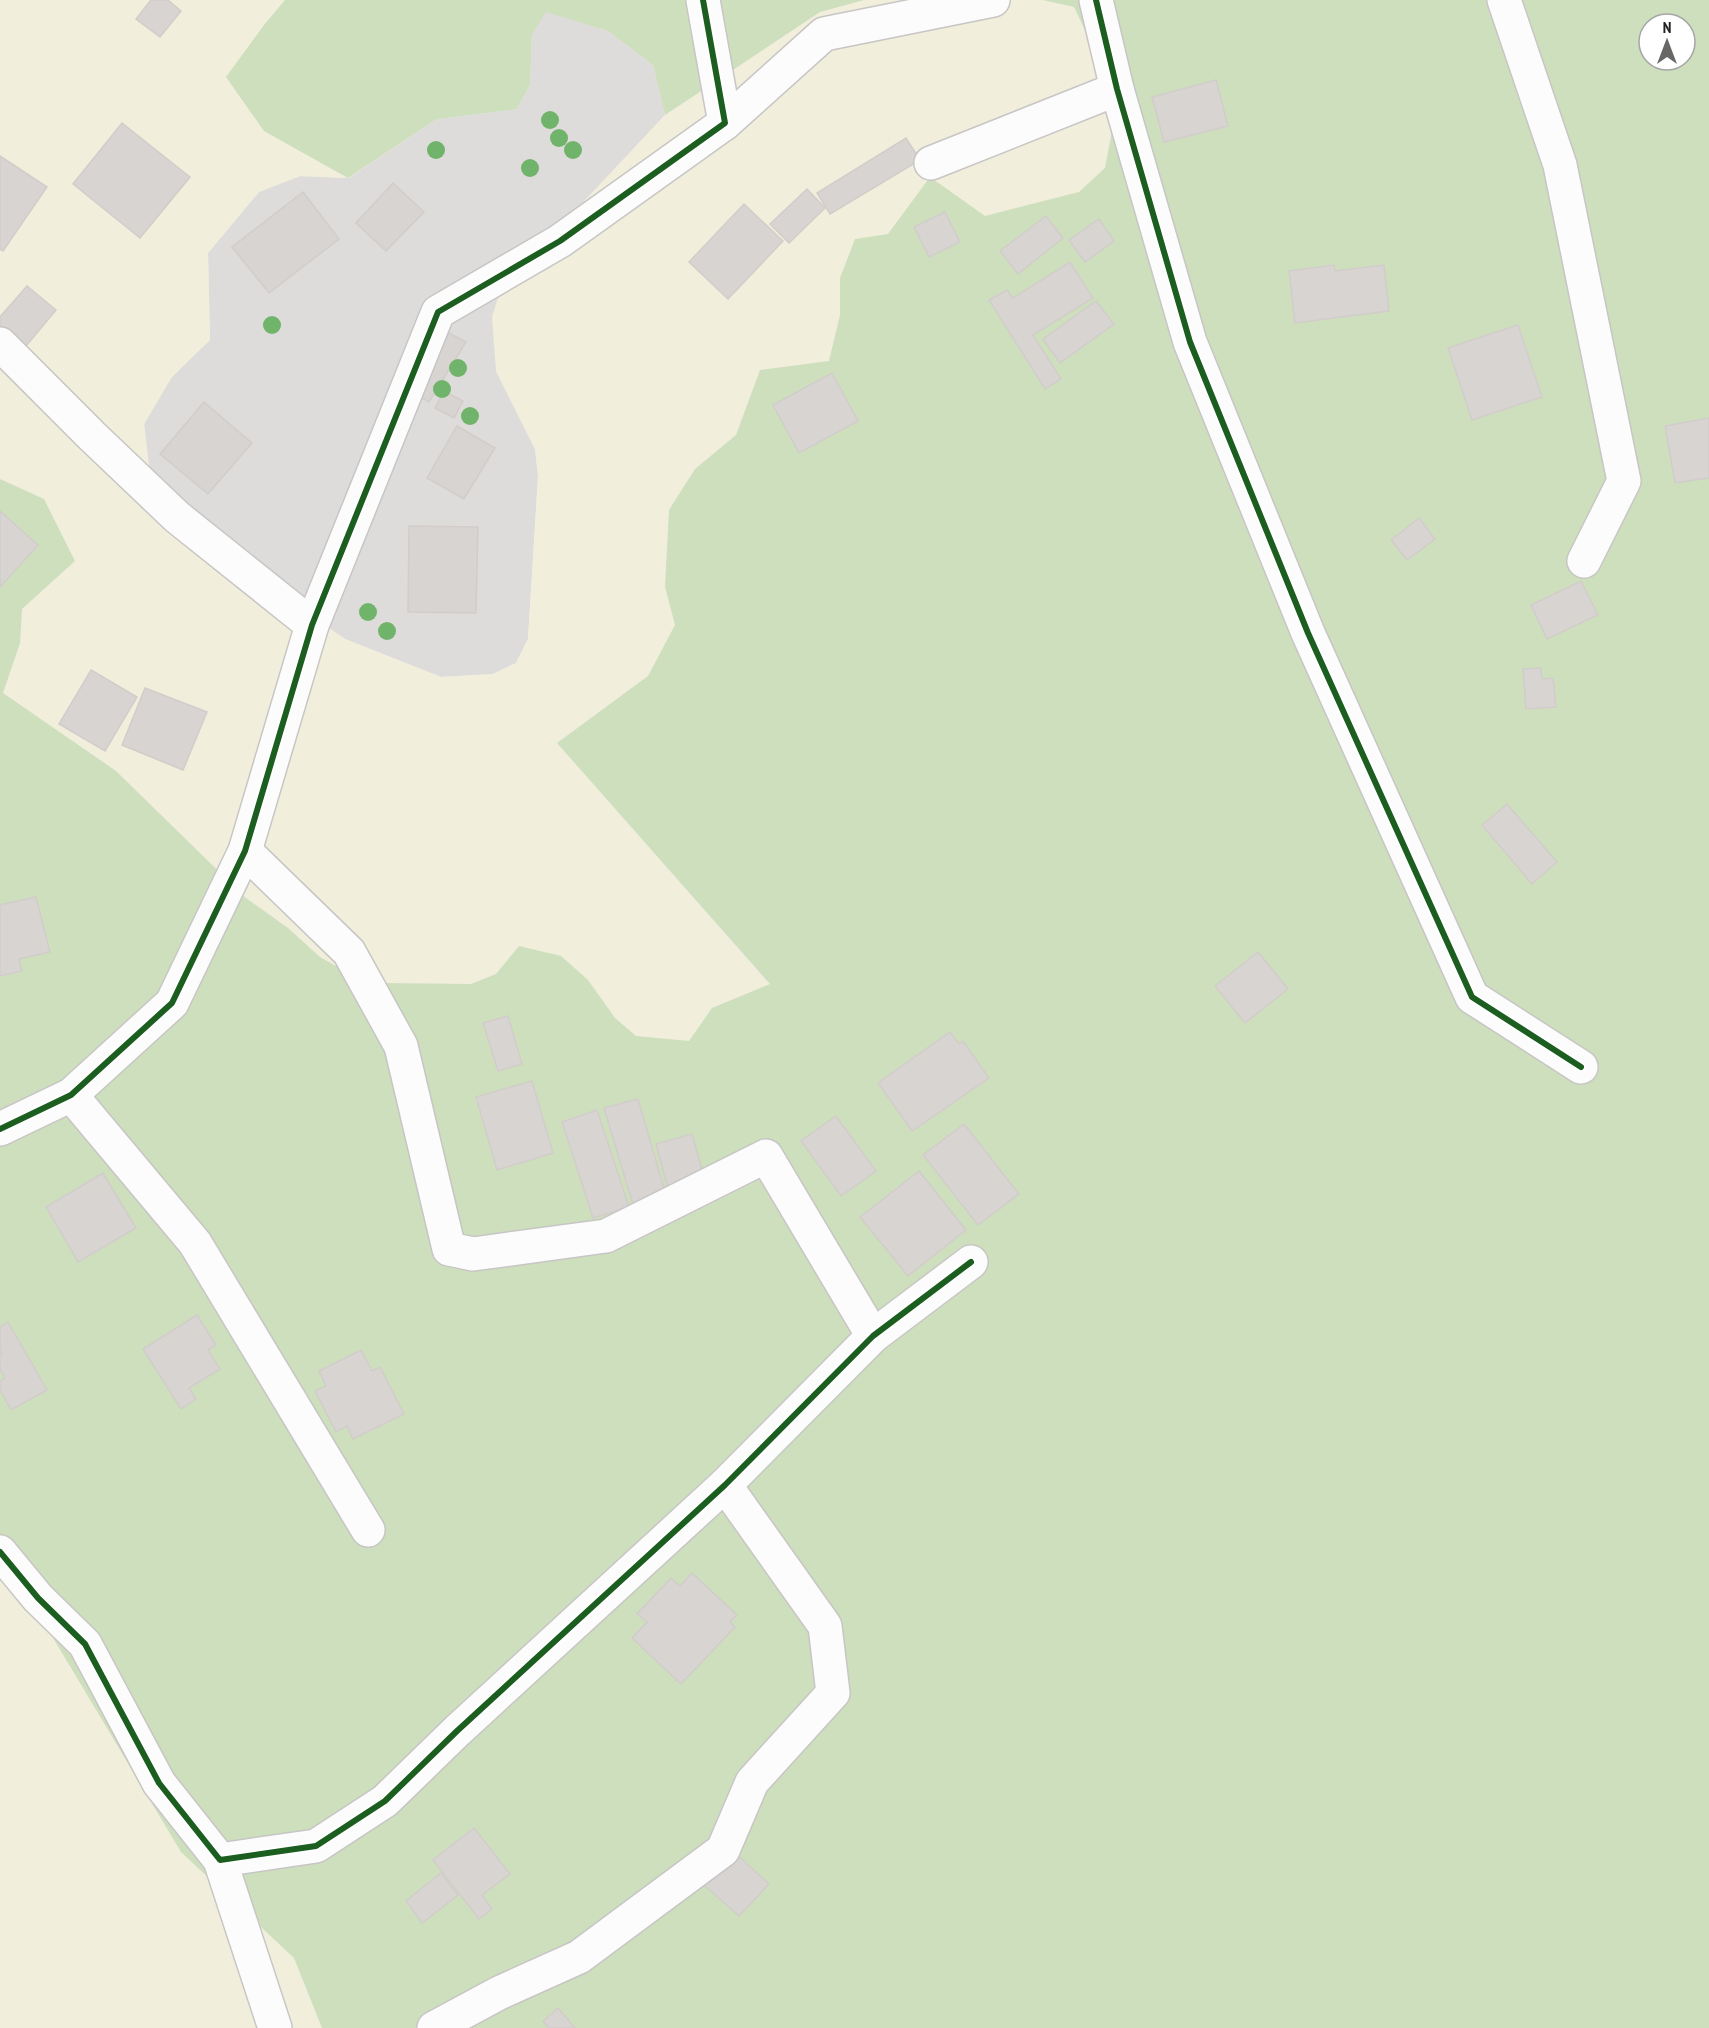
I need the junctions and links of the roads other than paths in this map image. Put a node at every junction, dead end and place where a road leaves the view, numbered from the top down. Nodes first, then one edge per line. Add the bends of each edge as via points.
1 (703, 0) edge
2 (993, 0) edge
3 (1096, 0) edge
4 (1504, 0) edge
5 (1117, 89) junction
6 (725, 123) junction
7 (931, 164) dead end
8 (0, 344) edge
9 (1584, 561) dead end
10 (312, 625) junction
11 (245, 851) junction
12 (1581, 1066) dead end
13 (71, 1095) junction
14 (0, 1129) edge
15 (971, 1262) dead end
16 (873, 1336) junction
17 (725, 1485) junction
18 (368, 1530) dead end
19 (0, 1552) edge
20 (220, 1860) junction
21 (275, 2028) edge
22 (434, 2028) edge

1 - 6 street
2 - 6 street via 824,34
3 - 5 street
4 - 9 street via 1560,165 1624,481
5 - 7 street
5 - 12 street via 1190,342 1308,633 1472,997
6 - 10 street via 560,241 438,312
8 - 10 street via 177,517
10 - 11 street
11 - 13 street via 172,1003
11 - 16 street via 349,952 401,1046 449,1249 474,1254 606,1236 766,1156
13 - 14 street
13 - 18 street via 195,1243
15 - 16 street
16 - 17 street
17 - 20 street via 385,1801 316,1846
17 - 22 street via 825,1626 833,1693 752,1782 723,1850 579,1957
19 - 20 street via 38,1598 85,1644 159,1783
20 - 21 street

